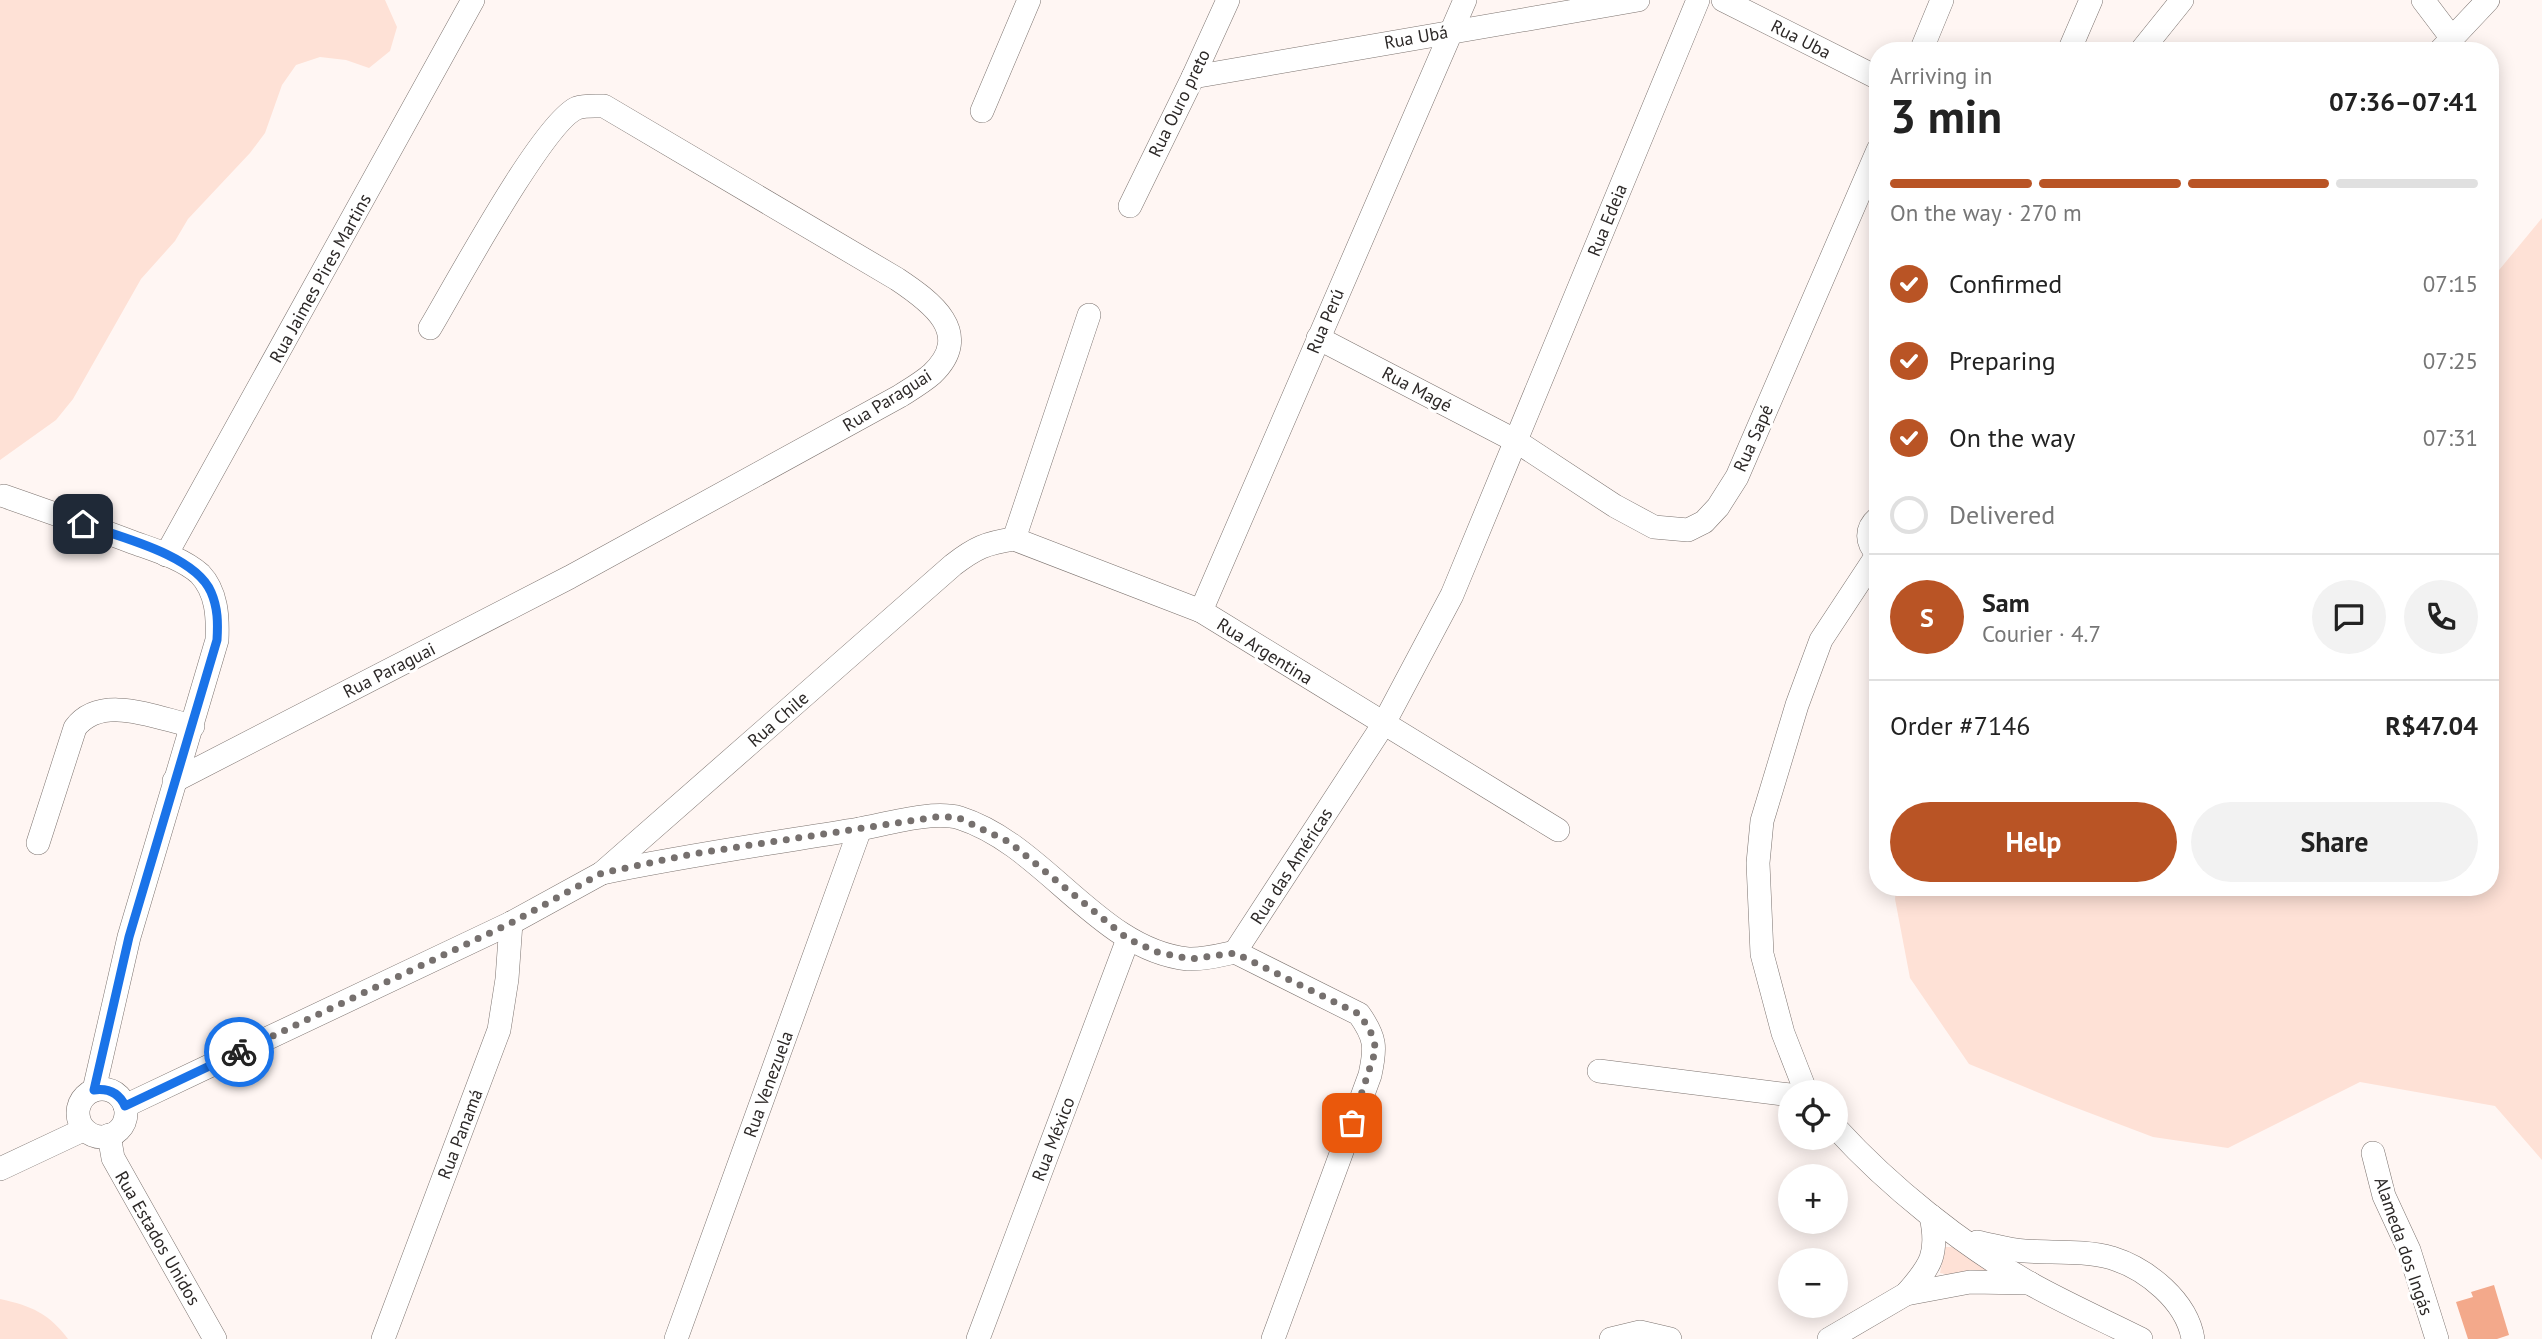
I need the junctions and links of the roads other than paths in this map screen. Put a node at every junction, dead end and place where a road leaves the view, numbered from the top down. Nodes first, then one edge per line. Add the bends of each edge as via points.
1 (473, 0) edge
2 (1029, 0) edge
3 (1228, 0) edge
4 (1465, 0) edge
5 (1638, 0) edge
6 (1698, 0) edge
7 (1723, 0) edge
8 (1942, 0) edge
9 (2091, 0) edge
10 (2182, 0) edge
11 (2423, 0) edge
12 (2488, 0) edge
13 (1451, 31) junction
14 (1924, 42) edge
15 (2073, 42) edge
16 (2148, 42) edge
17 (2444, 42) edge
18 (2447, 42) edge
19 (1869, 73) edge
20 (1194, 77) junction
21 (982, 111) dead end
22 (1869, 171) edge
23 (1130, 206) dead end
24 (1089, 315) dead end
25 (430, 328) dead end
26 (1318, 338) junction
27 (1516, 441) junction
28 (4, 496) dead end
29 (1014, 539) junction
30 (166, 555) junction
31 (1869, 567) edge
32 (1201, 611) junction
33 (1383, 724) junction
34 (193, 726) junction
35 (174, 781) junction
36 (860, 828) junction
37 (1558, 830) dead end
38 (38, 843) dead end
39 (602, 873) junction
40 (511, 923) junction
41 (1128, 939) junction
42 (1235, 953) junction
43 (1599, 1071) dead end
44 (1801, 1080) edge
45 (94, 1090) junction
46 (1778, 1093) edge
47 (125, 1106) junction
48 (82, 1130) junction
49 (109, 1135) junction
50 (1848, 1141) edge
51 (2373, 1153) dead end
52 (0, 1169) edge
53 (1931, 1216) junction
54 (1965, 1239) junction
55 (2030, 1283) junction
56 (1906, 1294) junction
57 (215, 1339) edge
58 (383, 1339) edge
59 (676, 1339) edge
60 (978, 1339) edge
61 (1272, 1339) edge
62 (1611, 1339) edge
63 (1670, 1339) edge
64 (1829, 1339) edge
65 (2141, 1339) edge
66 (2193, 1339) edge
67 (2437, 1339) edge

1 - 30 street, Rua Jaimes Pires Martins
2 - 21 street
3 - 20 street, Rua Ouro preto
4 - 13 street, Rua Perú
5 - 13 street, Rua Ubá
6 - 27 street, Rua Edeia
7 - 19 street, Rua Uba
8 - 14 street
9 - 15 street
10 - 16 street
11 - 17 street
12 - 18 street
13 - 20 street, Rua Ubá
13 - 26 street, Rua Perú
20 - 23 street, Rua Ouro preto
22 - 27 street, Rua Sapé via 1737,477 1704,522 1688,530 1654,527
24 - 29 street
25 - 35 street, Rua Paraguai via 539,146 576,108 604,106 897,279 939,311 949,335 947,356 940,365 900,396 570,577
26 - 27 street, Rua Magé
26 - 32 street, Rua Perú
27 - 33 street, Rua das Américas via 1452,595
28 - 30 street
29 - 32 street, Rua Argentina
29 - 39 street, Rua Chile via 975,548 954,565
30 - 34 street via 200,575 218,615 217,640
31 - 44 street via 1821,640 1762,821 1758,863 1762,954
32 - 33 street, Rua Argentina
33 - 37 street, Rua Argentina
33 - 42 street, Rua das Américas
34 - 35 street
34 - 38 street via 122,710 93,711 83,717 75,728
35 - 45 street via 129,937
36 - 39 street
36 - 41 street via 916,818 957,817 1009,842
36 - 59 street, Rua Venezuela
39 - 40 street
40 - 47 street
40 - 58 street, Rua Panamá via 499,1030
41 - 42 street via 1190,959
41 - 60 street, Rua México
42 - 61 street via 1359,1014 1376,1049
43 - 46 street
45 - 47 street via 110,1090
45 - 48 street via 79,1108
47 - 49 street via 125,1121
48 - 49 street via 98,1137
48 - 52 street
49 - 57 street, Rua Estados Unidos via 113,1158
50 - 53 street
51 - 67 street, Alameda dos Ingás via 2384,1196 2409,1250
53 - 54 street
53 - 56 street via 1935,1252
54 - 55 street
54 - 66 street via 2023,1251 2111,1258 2159,1284 2175,1302
55 - 56 street via 1970,1282
55 - 65 street
56 - 64 street
62 - 63 street via 1640,1332

